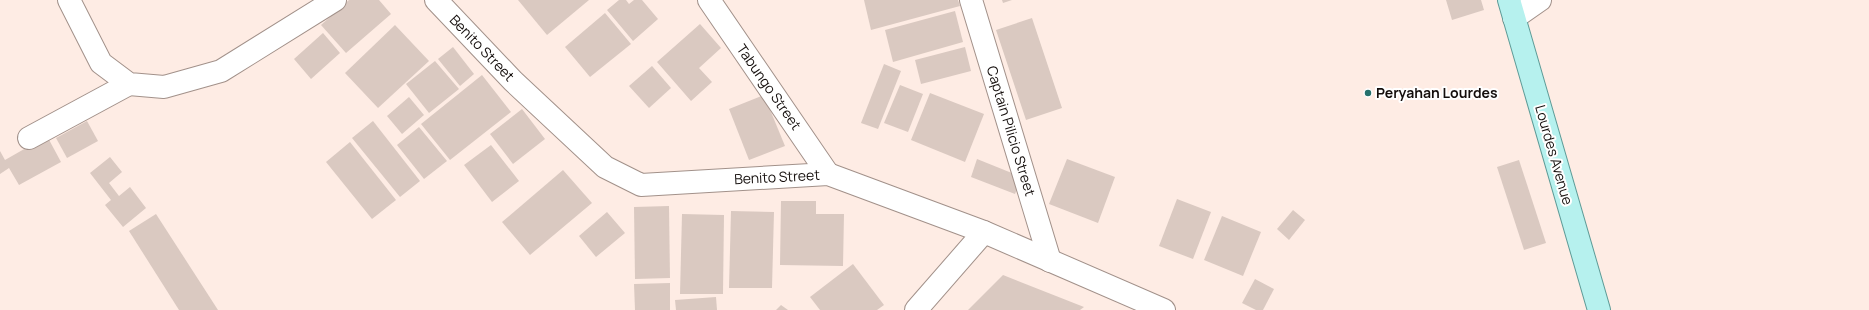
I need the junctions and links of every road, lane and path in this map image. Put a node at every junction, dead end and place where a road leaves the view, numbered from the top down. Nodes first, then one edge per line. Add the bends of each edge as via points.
1 (69, 0) edge
2 (335, 0) edge
3 (436, 0) edge
4 (709, 0) edge
5 (971, 0) edge
6 (1540, 0) edge
7 (1512, 9) edge
8 (128, 84) junction
9 (29, 138) dead end
10 (828, 174) junction
11 (984, 232) junction
12 (1050, 261) junction
13 (916, 310) edge
14 (1164, 310) edge
15 (1599, 310) edge

1 - 8 street via 102,63
2 - 8 street via 221,71 164,87
3 - 10 street, Benito Street via 513,81 605,167 641,185
4 - 10 street, Tabungo Street
5 - 12 street, Captain Pilicio Street
6 - 7 street
7 - 15 main road, Lourdes Avenue
8 - 9 street
10 - 11 street, Benito Street
11 - 12 street, Benito Street
11 - 13 street
12 - 14 street, Benito Street

